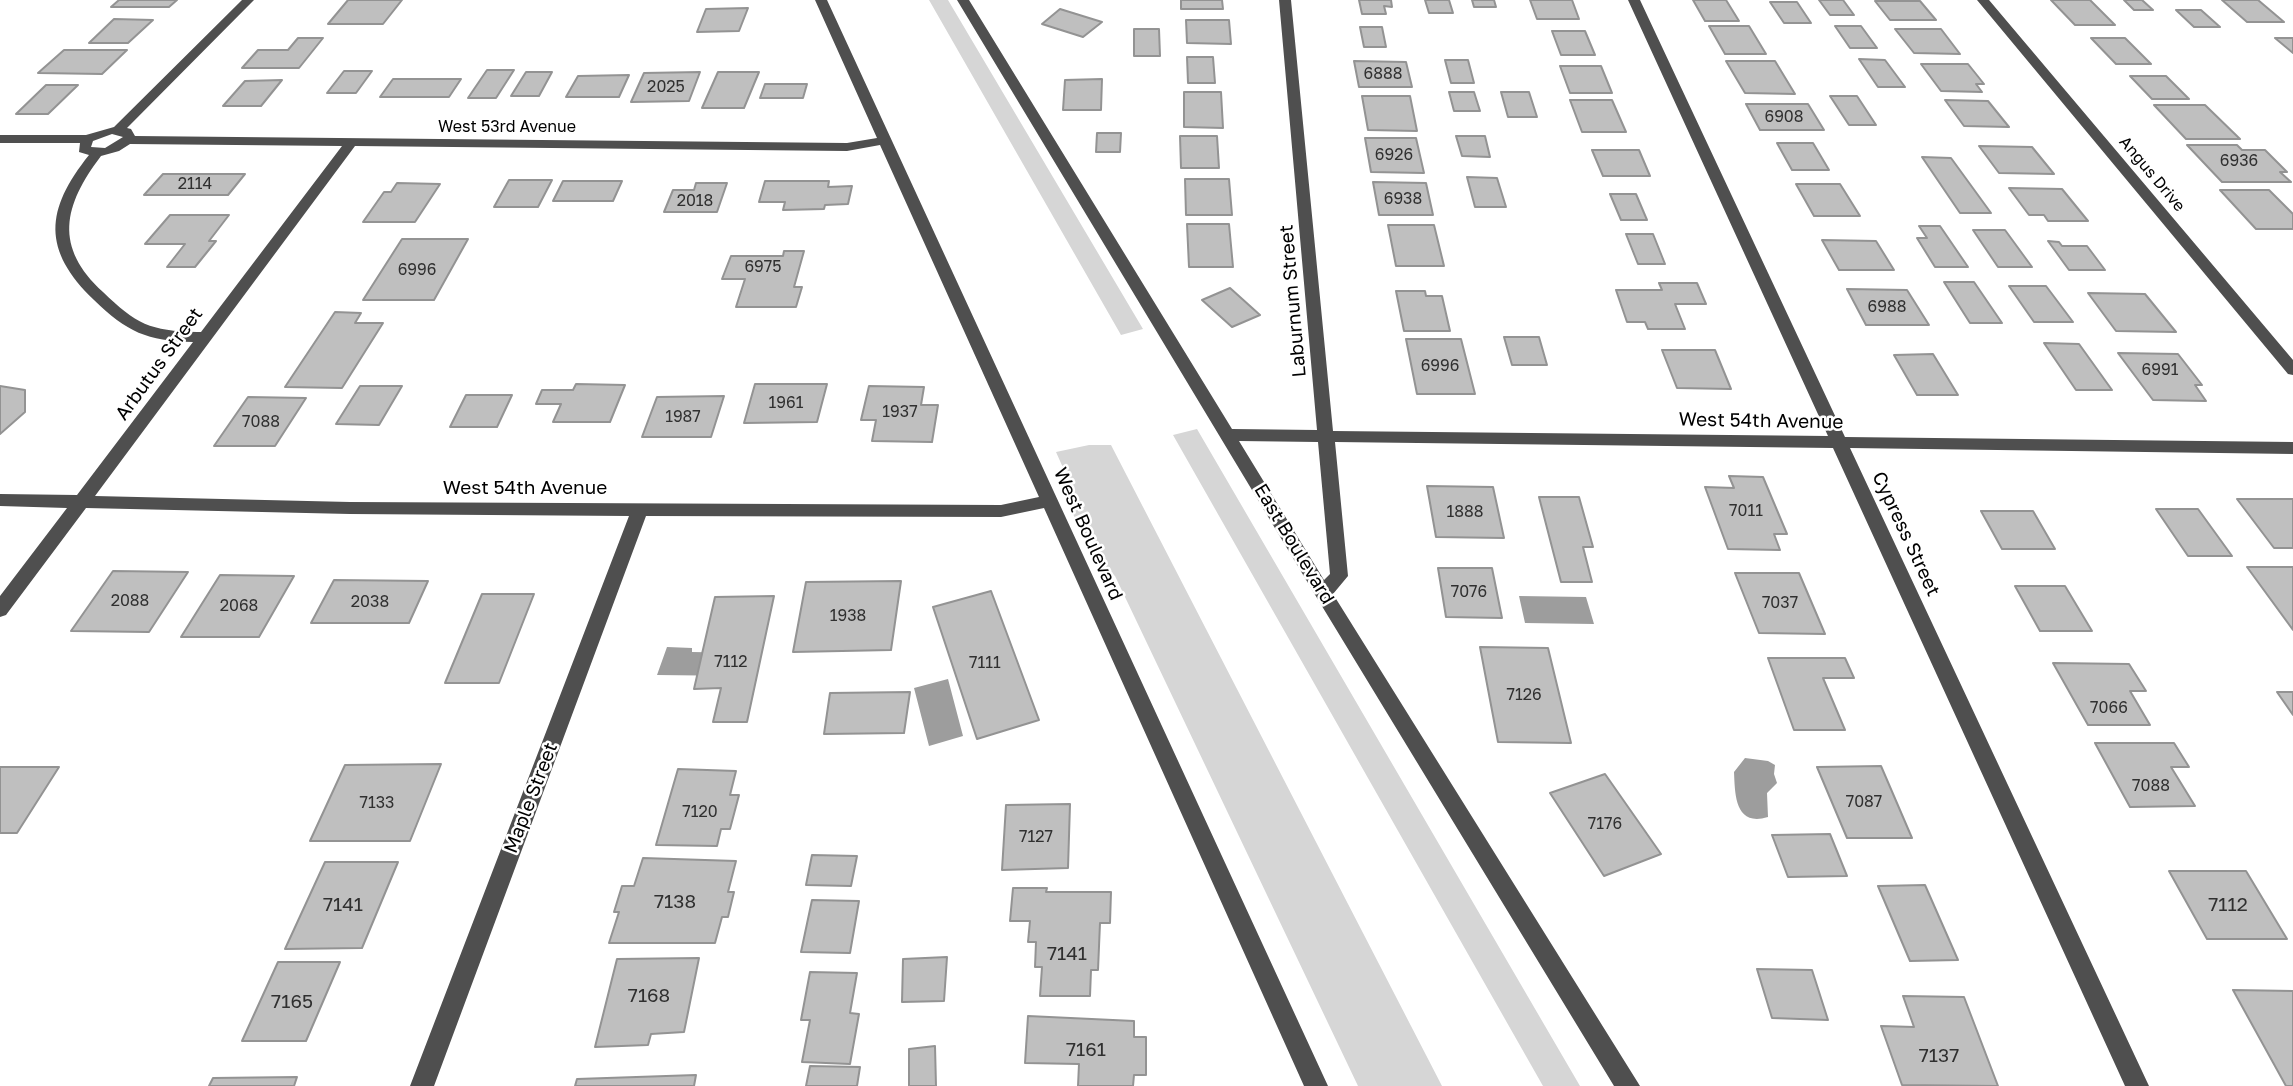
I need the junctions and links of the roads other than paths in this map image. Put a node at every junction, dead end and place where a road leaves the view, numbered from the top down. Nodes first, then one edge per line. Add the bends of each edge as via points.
1 (248, 0) edge
2 (821, 0) edge
3 (963, 0) edge
4 (1285, 0) edge
5 (1634, 0) edge
6 (1983, 0) edge
7 (118, 130) junction
8 (0, 139) edge
9 (88, 139) junction
10 (128, 140) junction
11 (885, 140) junction
12 (351, 143) junction
13 (97, 153) junction
14 (205, 337) junction
15 (2293, 370) edge
16 (1228, 435) junction
17 (1326, 436) junction
18 (1840, 443) junction
19 (2293, 448) edge
20 (0, 500) edge
21 (1049, 501) junction
22 (83, 502) junction
23 (640, 510) junction
24 (1323, 593) junction
25 (0, 610) edge
26 (422, 1086) edge
27 (1315, 1086) edge
28 (1628, 1086) edge
29 (2137, 1086) edge

1 - 7 street
2 - 11 street, West Boulevard
3 - 16 street, East Boulevard
4 - 17 street, Laburnum Street
5 - 18 street, Cypress Street
6 - 15 street, Angus Drive
7 - 9 street
7 - 10 street via 129,134
8 - 9 street
9 - 13 street via 84,149
10 - 12 street, West 53rd Avenue
10 - 13 street
11 - 12 street, West 53rd Avenue via 847,147
11 - 21 street, West Boulevard
12 - 14 street, Arbutus Street
13 - 14 street via 64,204 61,239 76,274 140,330
14 - 22 street, Arbutus Street
16 - 17 street, West 54th Avenue
16 - 24 street, East Boulevard
17 - 18 street, West 54th Avenue
17 - 24 street, Laburnum Street via 1339,576
18 - 19 street, West 54th Avenue
18 - 29 street, Cypress Street
20 - 22 street, West 54th Avenue
21 - 23 street, West 54th Avenue via 1001,512
21 - 27 street, West Boulevard
22 - 23 street, West 54th Avenue
22 - 25 street, Arbutus Street
23 - 26 street, Maple Street
24 - 28 street, East Boulevard

